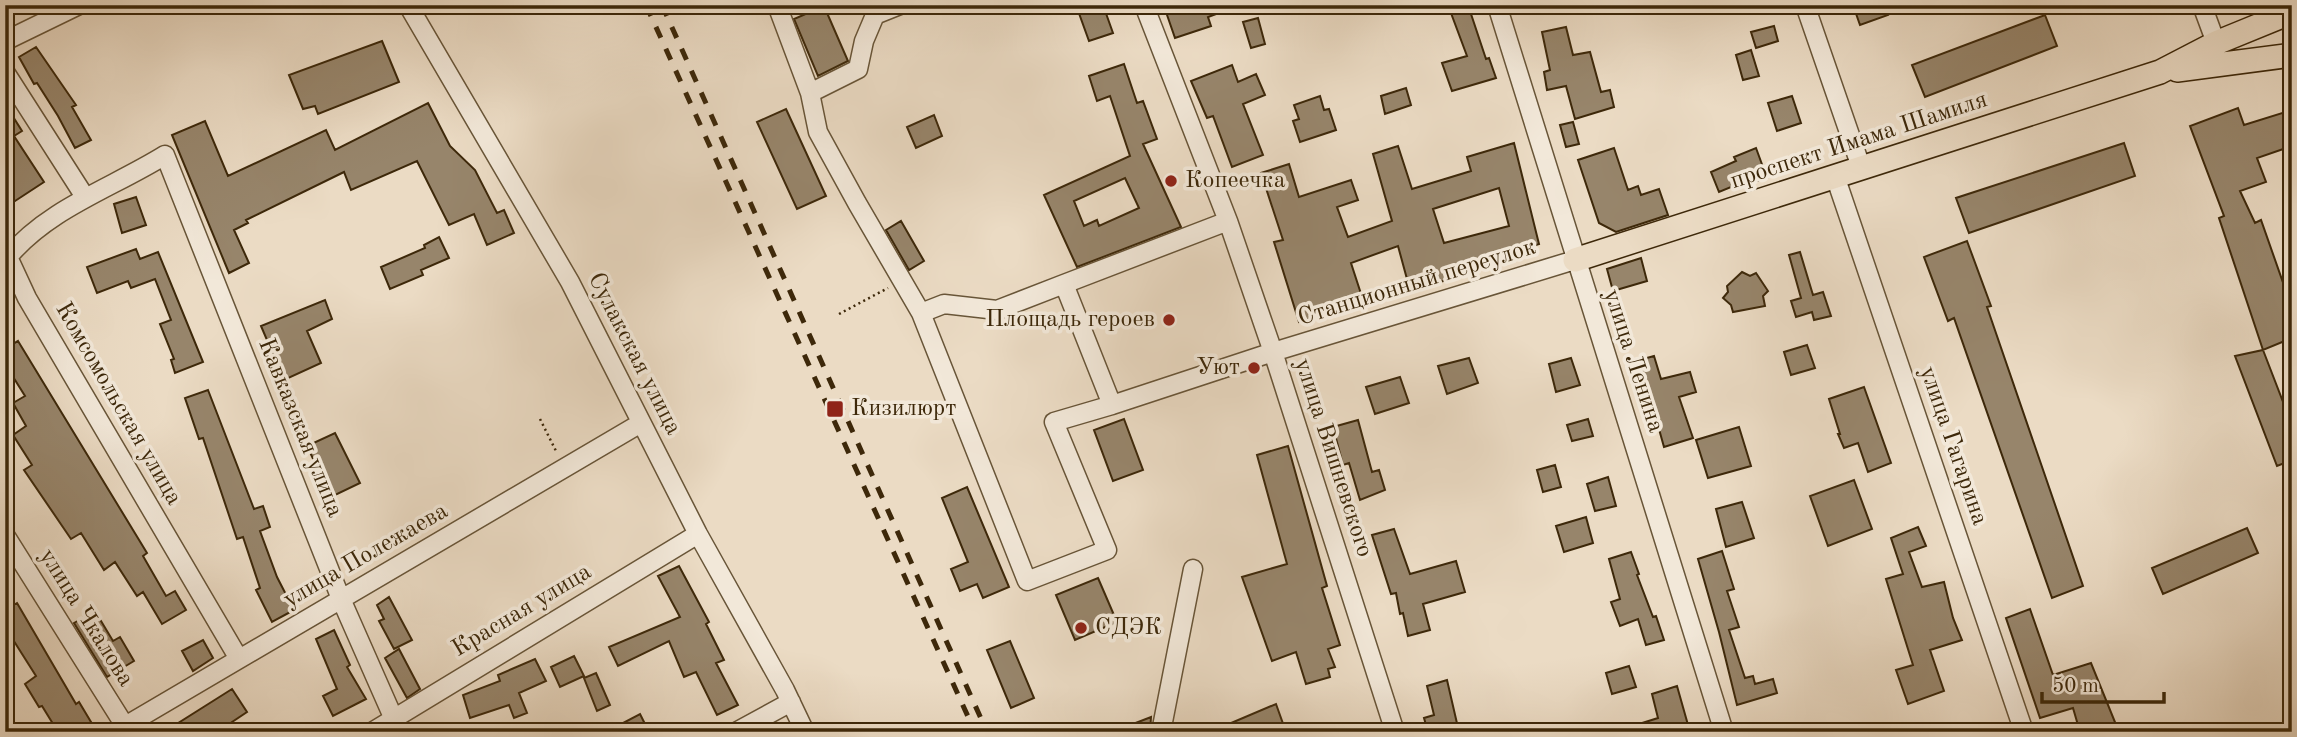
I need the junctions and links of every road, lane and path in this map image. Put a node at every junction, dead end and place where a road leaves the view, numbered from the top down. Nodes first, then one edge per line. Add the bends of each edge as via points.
1 (79, 5) edge
2 (408, 5) edge
3 (777, 5) edge
4 (900, 5) edge
5 (1144, 5) edge
6 (1497, 5) edge
7 (1805, 5) edge
8 (2202, 5) edge
9 (2292, 12) edge
10 (5, 41) edge
11 (2216, 43) junction
12 (2292, 55) edge
13 (5, 72) edge
14 (2160, 72) junction
15 (810, 93) junction
16 (165, 155) joint
17 (1861, 167) junction
18 (1835, 176) junction
19 (85, 197) junction
20 (1228, 221) junction
21 (7, 258) edge
22 (1575, 260) junction
23 (1064, 284) junction
24 (893, 286) dead end
25 (921, 313) junction
26 (839, 314) dead end
27 (1273, 352) junction
28 (1112, 405) junction
29 (540, 419) dead end
30 (641, 423) junction
31 (566, 468) junction
32 (698, 534) junction
33 (5, 535) edge
34 (1193, 569) dead end
35 (341, 599) junction
36 (239, 659) junction
37 (790, 702) junction
38 (393, 717) junction
39 (120, 729) edge
40 (146, 732) edge
41 (372, 732) edge
42 (736, 732) edge
43 (805, 732) edge
44 (1161, 732) edge
45 (1395, 732) edge
46 (1724, 732) edge
47 (2024, 732) edge

1 - 10 street
2 - 30 street, Сулакская улица via 570,282
3 - 15 street
4 - 15 street via 875,15 858,69
5 - 20 street, улица Вишневского
6 - 22 street, улица Ленина
7 - 17 street
8 - 11 street
9 - 11 main road, проспект Имама Шамиля
11 - 14 main road, проспект Имама Шамиля
12 - 14 main road, проспект Имама Шамиля
13 - 19 street
14 - 17 main road, проспект Имама Шамиля
15 - 25 street via 818,131
16 - 19 street, Комсомольская улица
16 - 35 street, Кавказская улица
17 - 18 main road, проспект Имама Шамиля
18 - 22 main road, проспект Имама Шамиля
18 - 47 street, улица Гагарина
19 - 21 street, Комсомольская улица via 24,239
20 - 23 street
20 - 27 street, улица Вишневского
21 - 36 street, Комсомольская улица
22 - 27 street, Станционный переулок
22 - 46 street, улица Ленина
23 - 25 street via 998,310 944,304
23 - 28 street
24 - 26 path
25 - 28 street, Станционный переулок via 1027,581 1107,550 1054,422
27 - 28 street, Станционный переулок
27 - 45 street, улица Вишневского
29 - 31 path
30 - 31 street, улица Полежаева
30 - 32 street, Сулакская улица
31 - 35 street, улица Полежаева
32 - 37 street, Сулакская улица
32 - 38 street, Красная улица
33 - 39 street, улица Чкалова
34 - 44 street
35 - 36 street, улица Полежаева
35 - 38 street, Кавказская улица
36 - 39 street, улица Полежаева
37 - 42 street
37 - 43 street, Сулакская улица
38 - 41 street, Красная улица
39 - 40 street

